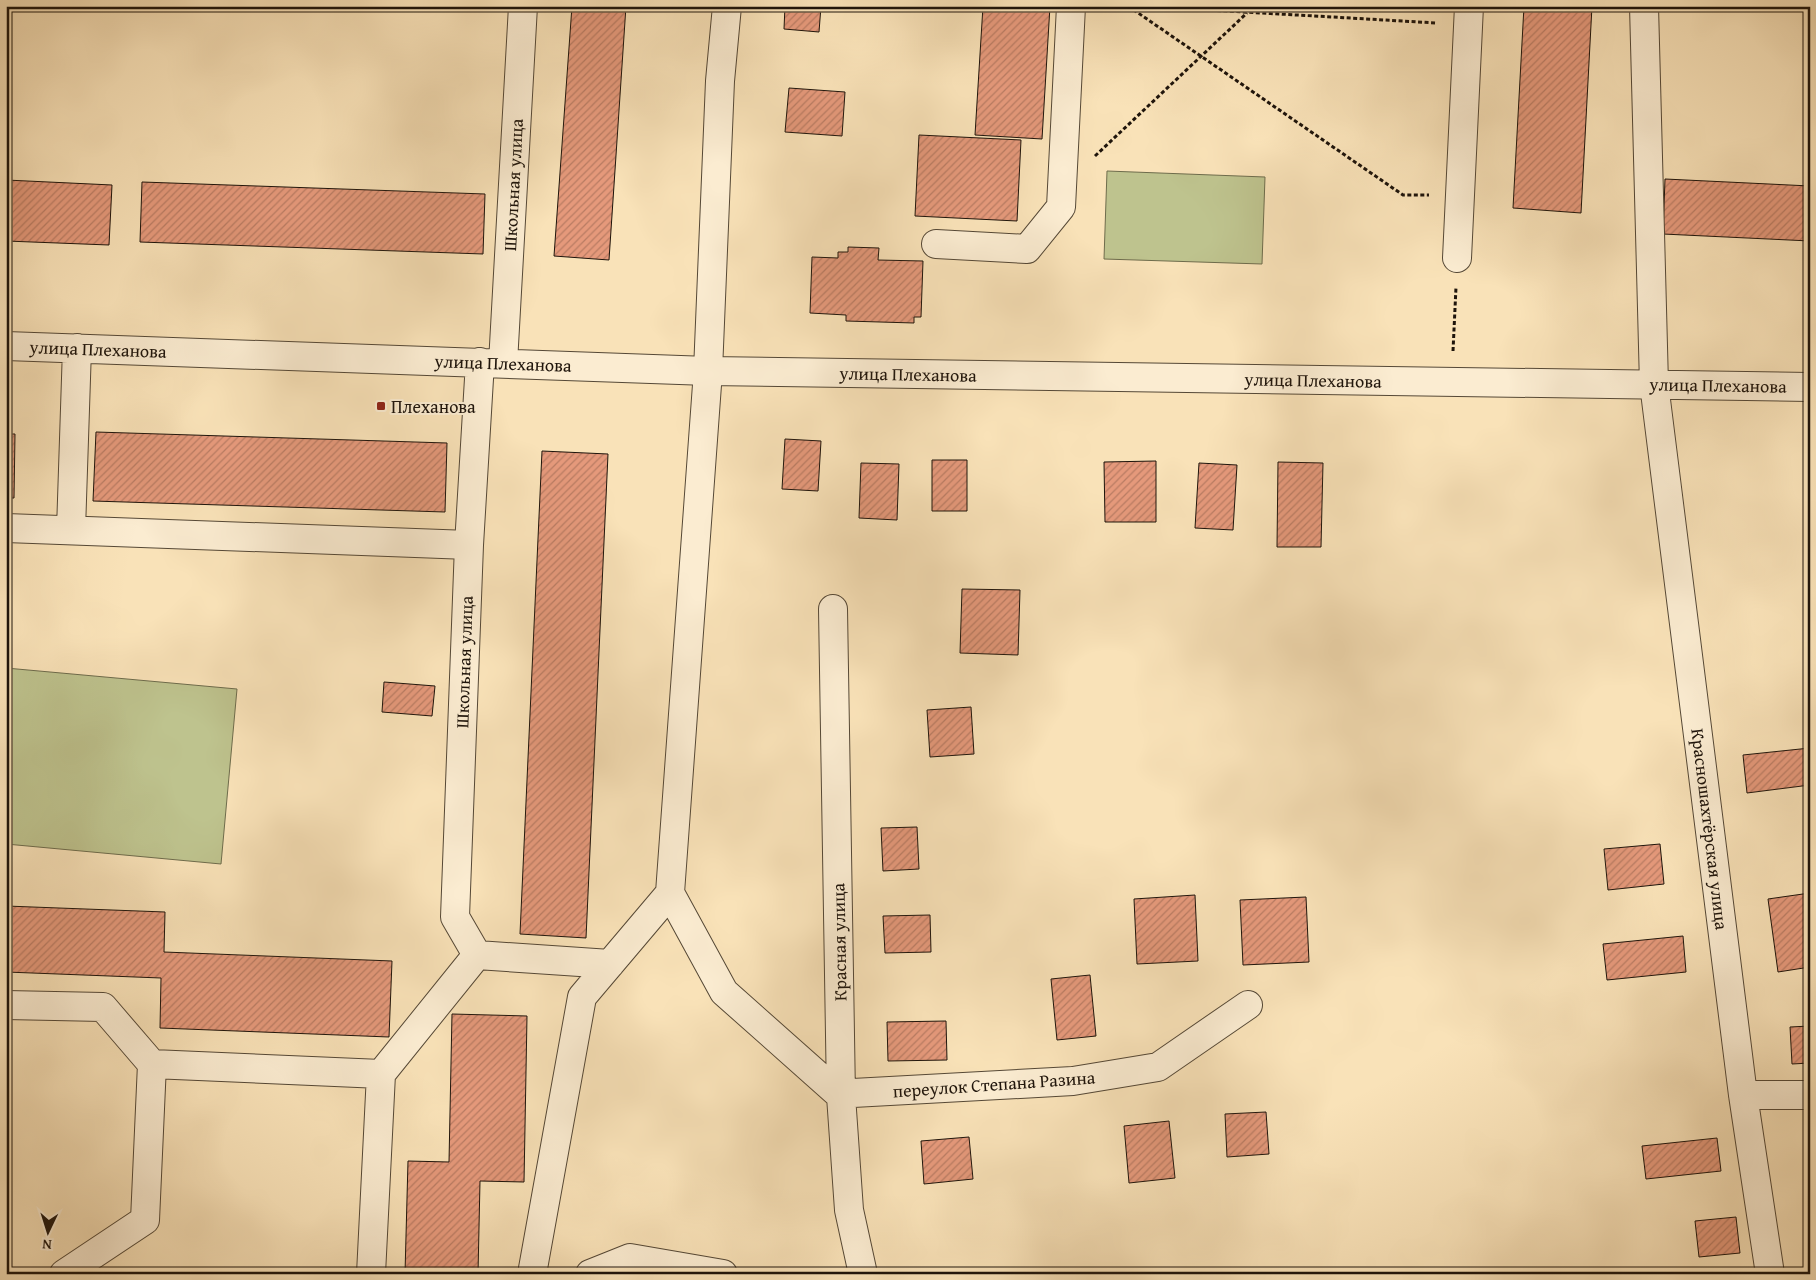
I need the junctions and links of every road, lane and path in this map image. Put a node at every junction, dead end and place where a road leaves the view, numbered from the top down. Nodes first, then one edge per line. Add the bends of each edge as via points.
1 (523, 6) edge
2 (726, 6) edge
3 (1071, 6) edge
4 (1128, 6) edge
5 (1139, 6) edge
6 (1644, 6) edge
7 (1248, 12) junction
8 (1468, 15) edge
9 (1201, 56) junction
10 (1062, 187) junction
11 (1460, 195) junction
12 (936, 244) dead end
13 (1457, 258) joint
14 (6, 346) edge
15 (77, 348) junction
16 (1452, 356) dead end
17 (491, 363) junction
18 (708, 371) junction
19 (1654, 384) junction
20 (1810, 387) edge
21 (6, 528) edge
22 (71, 530) junction
23 (469, 545) junction
24 (833, 609) dead end
25 (670, 893) junction
26 (477, 955) junction
27 (610, 964) junction
28 (6, 1005) edge
29 (1248, 1005) dead end
30 (152, 1064) junction
31 (381, 1074) junction
32 (1743, 1095) junction
33 (1810, 1095) edge
34 (841, 1096) junction
35 (64, 1274) edge
36 (371, 1274) edge
37 (532, 1274) edge
38 (590, 1274) edge
39 (724, 1274) edge
40 (863, 1274) edge
41 (1770, 1274) edge

1 - 17 street, Школьная улица
2 - 18 street
3 - 10 street
4 - 9 path
5 - 7 path
6 - 19 street, Красношахтёрская улица
7 - 8 path
7 - 9 path
8 - 11 street
9 - 10 path
9 - 11 path via 1403,194
10 - 12 street via 1061,207 1028,249
11 - 13 street
13 - 16 path
14 - 15 street, улица Плеханова
15 - 17 street, улица Плеханова
15 - 22 street
17 - 18 street, улица Плеханова
17 - 23 street, Школьная улица
18 - 19 street, улица Плеханова
18 - 25 street
19 - 20 street, улица Плеханова
19 - 32 street, Красношахтёрская улица
21 - 22 street
22 - 23 street
23 - 26 street, Школьная улица via 455,918
24 - 34 street, Красная улица
25 - 27 street
25 - 34 street via 724,992
26 - 27 street
26 - 31 street
27 - 37 street via 582,997
28 - 30 street via 103,1007
29 - 34 street, переулок Степана Разина via 1158,1067 1073,1081
30 - 31 street
30 - 35 street via 145,1220
31 - 36 street
32 - 33 street
32 - 41 street, Красношахтёрская улица
34 - 40 street, Красная улица via 849,1210
38 - 39 street via 630,1258

